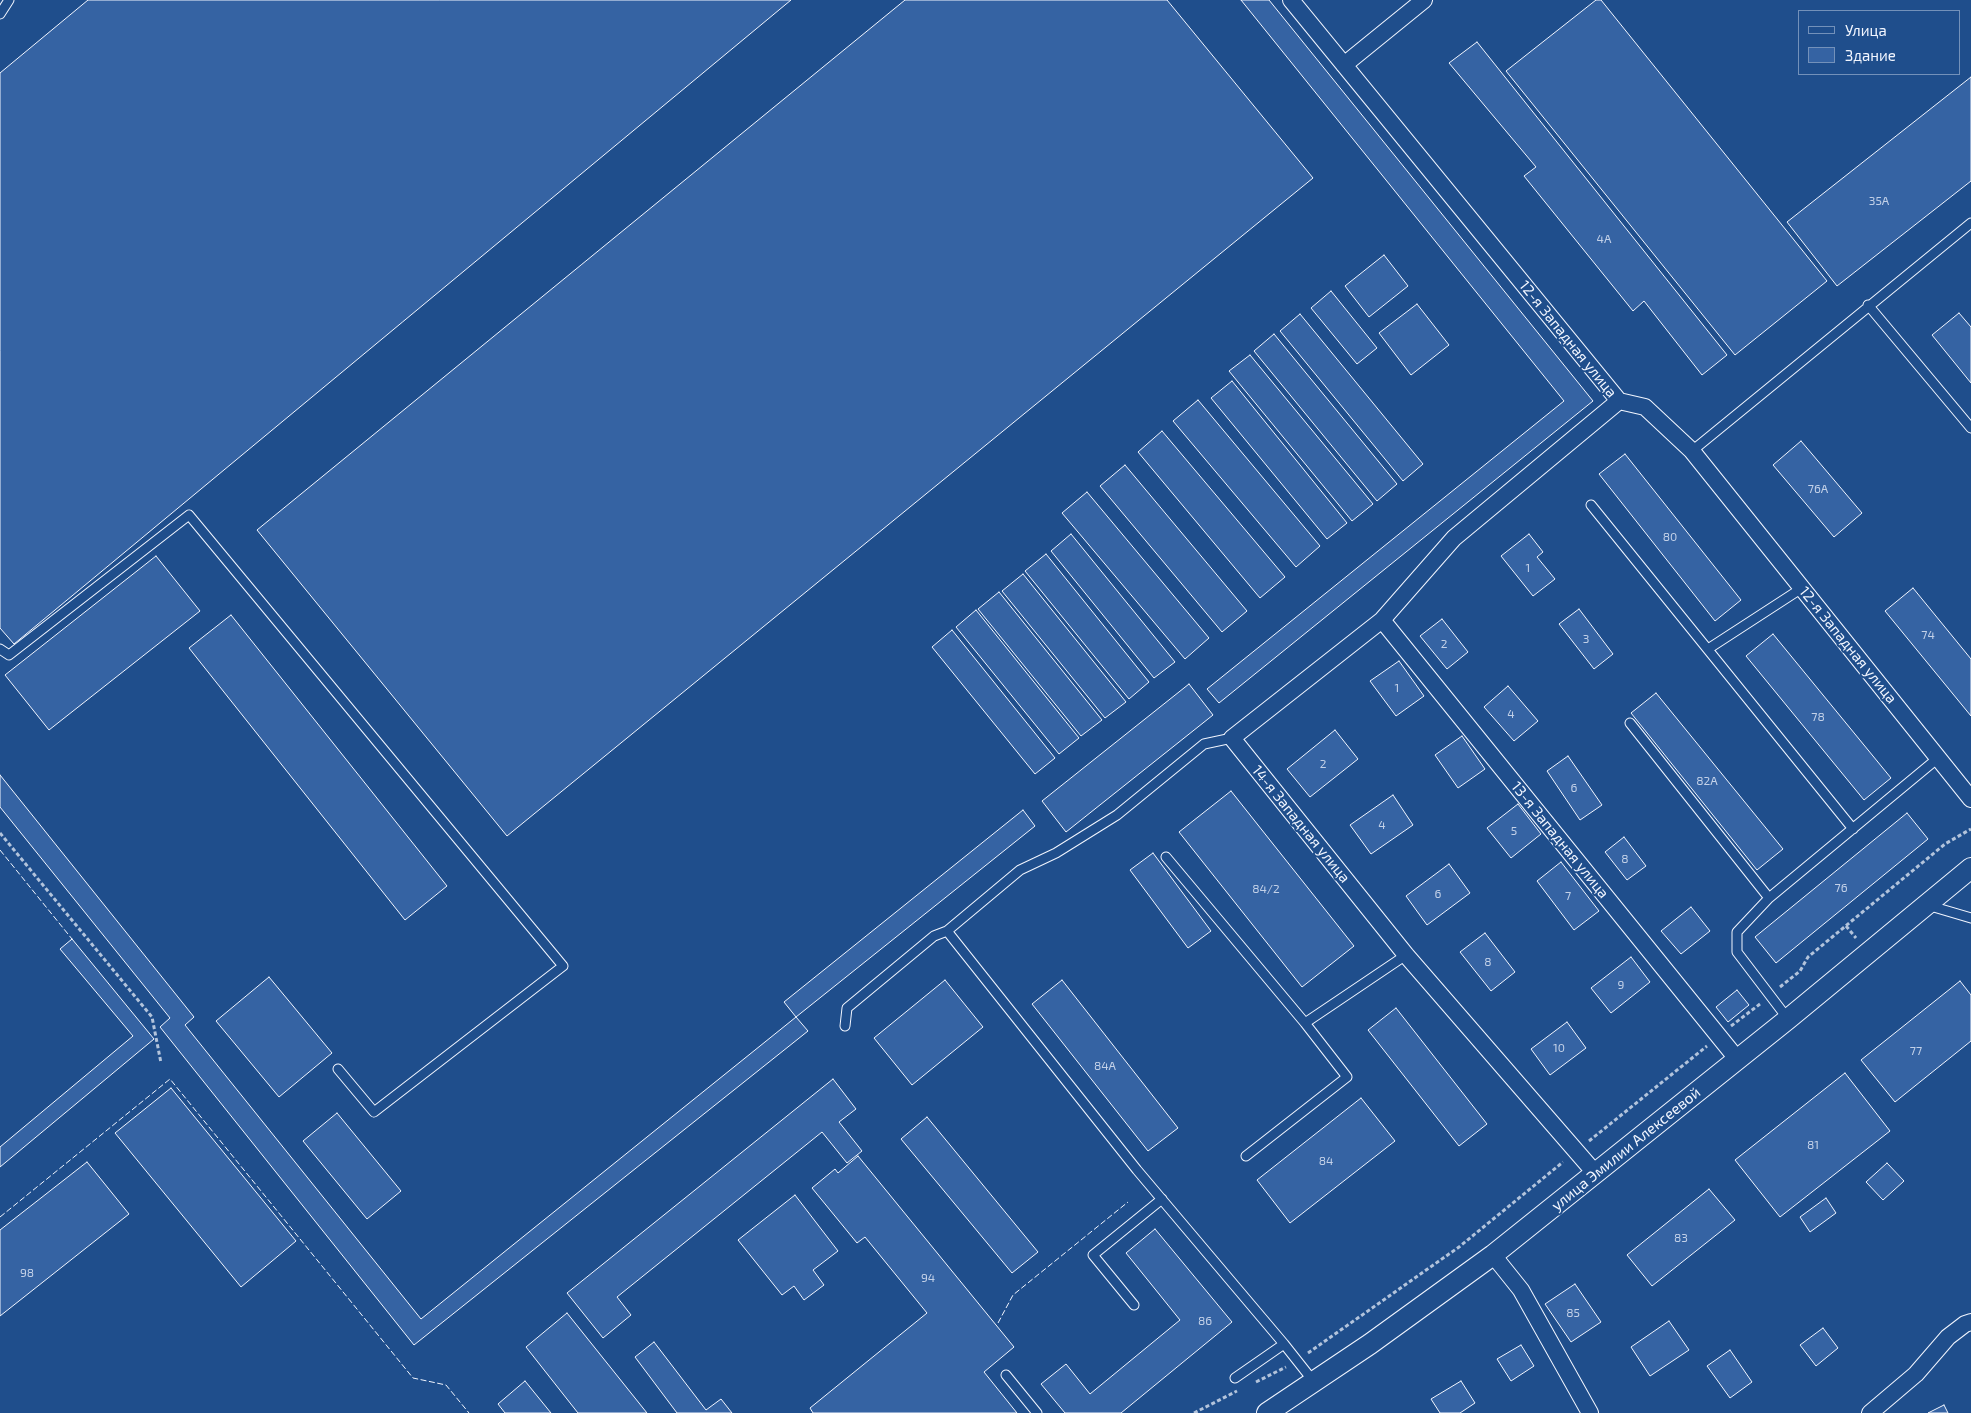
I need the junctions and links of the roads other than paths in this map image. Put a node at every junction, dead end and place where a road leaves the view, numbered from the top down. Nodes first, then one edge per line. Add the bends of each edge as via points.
1 (9, 0) edge
2 (1292, 0) edge
3 (1424, 0) edge
4 (0, 14) edge
5 (1344, 65) junction
6 (1971, 223) edge
7 (1868, 305) junction
8 (1619, 401) junction
9 (1971, 428) edge
10 (1692, 451) junction
11 (1591, 505) dead end
12 (1802, 588) junction
13 (1382, 620) junction
14 (0, 648) edge
15 (1708, 649) junction
16 (1630, 723) dead end
17 (1232, 738) junction
18 (1938, 758) junction
19 (1971, 799) edge
20 (1853, 829) junction
21 (1166, 857) dead end
22 (1971, 868) edge
23 (1769, 898) junction
24 (1926, 905) junction
25 (1971, 918) edge
26 (947, 931) junction
27 (1406, 955) junction
28 (1788, 1019) junction
29 (1305, 1023) junction
30 (845, 1026) dead end
31 (1738, 1060) junction
32 (338, 1069) dead end
33 (1246, 1156) dead end
34 (1596, 1174) junction
35 (1162, 1199) junction
36 (1493, 1255) junction
37 (1134, 1305) dead end
38 (1971, 1322) edge
39 (1284, 1344) junction
40 (1006, 1375) dead end
41 (1236, 1378) dead end
42 (1314, 1383) junction
43 (1037, 1413) edge
44 (1268, 1413) edge
45 (1590, 1413) edge
46 (1870, 1413) edge

1 - 4 lane
2 - 5 street, 12-я Западная улица
3 - 5 street
5 - 8 street, 12-я Западная улица
6 - 7 lane
7 - 9 lane
7 - 10 lane
8 - 10 street, 12-я Западная улица via 1645,407
8 - 13 street via 1454,538
10 - 12 street, 12-я Западная улица
11 - 15 lane
12 - 15 lane
12 - 18 street, 12-я Западная улица
13 - 17 street
13 - 31 street, 13-я Западная улица
14 - 32 lane via 8,655 189,515 563,966 374,1112
15 - 20 lane
16 - 23 lane
17 - 26 lane via 1204,744 1117,815 1056,853 1020,870
17 - 27 street, 14-я Западная улица
18 - 19 street, 12-я Западная улица
18 - 20 lane
20 - 23 lane
21 - 29 lane
22 - 24 street, улица Эмилии Алексеевой
23 - 28 lane via 1737,932 1737,952
24 - 25 lane
24 - 28 street, улица Эмилии Алексеевой
26 - 30 lane via 934,936 847,1008
26 - 35 lane
27 - 29 lane
27 - 34 street, 14-я Западная улица
28 - 31 street, улица Эмилии Алексеевой
29 - 33 lane via 1347,1077
31 - 34 street, улица Эмилии Алексеевой
34 - 36 street, улица Эмилии Алексеевой
35 - 37 lane via 1093,1255
35 - 39 lane
36 - 42 street, улица Эмилии Алексеевой
36 - 45 street via 1521,1290
38 - 46 street via 1948,1337 1916,1374
39 - 41 lane
39 - 42 lane
40 - 43 lane
42 - 44 street, улица Эмилии Алексеевой

